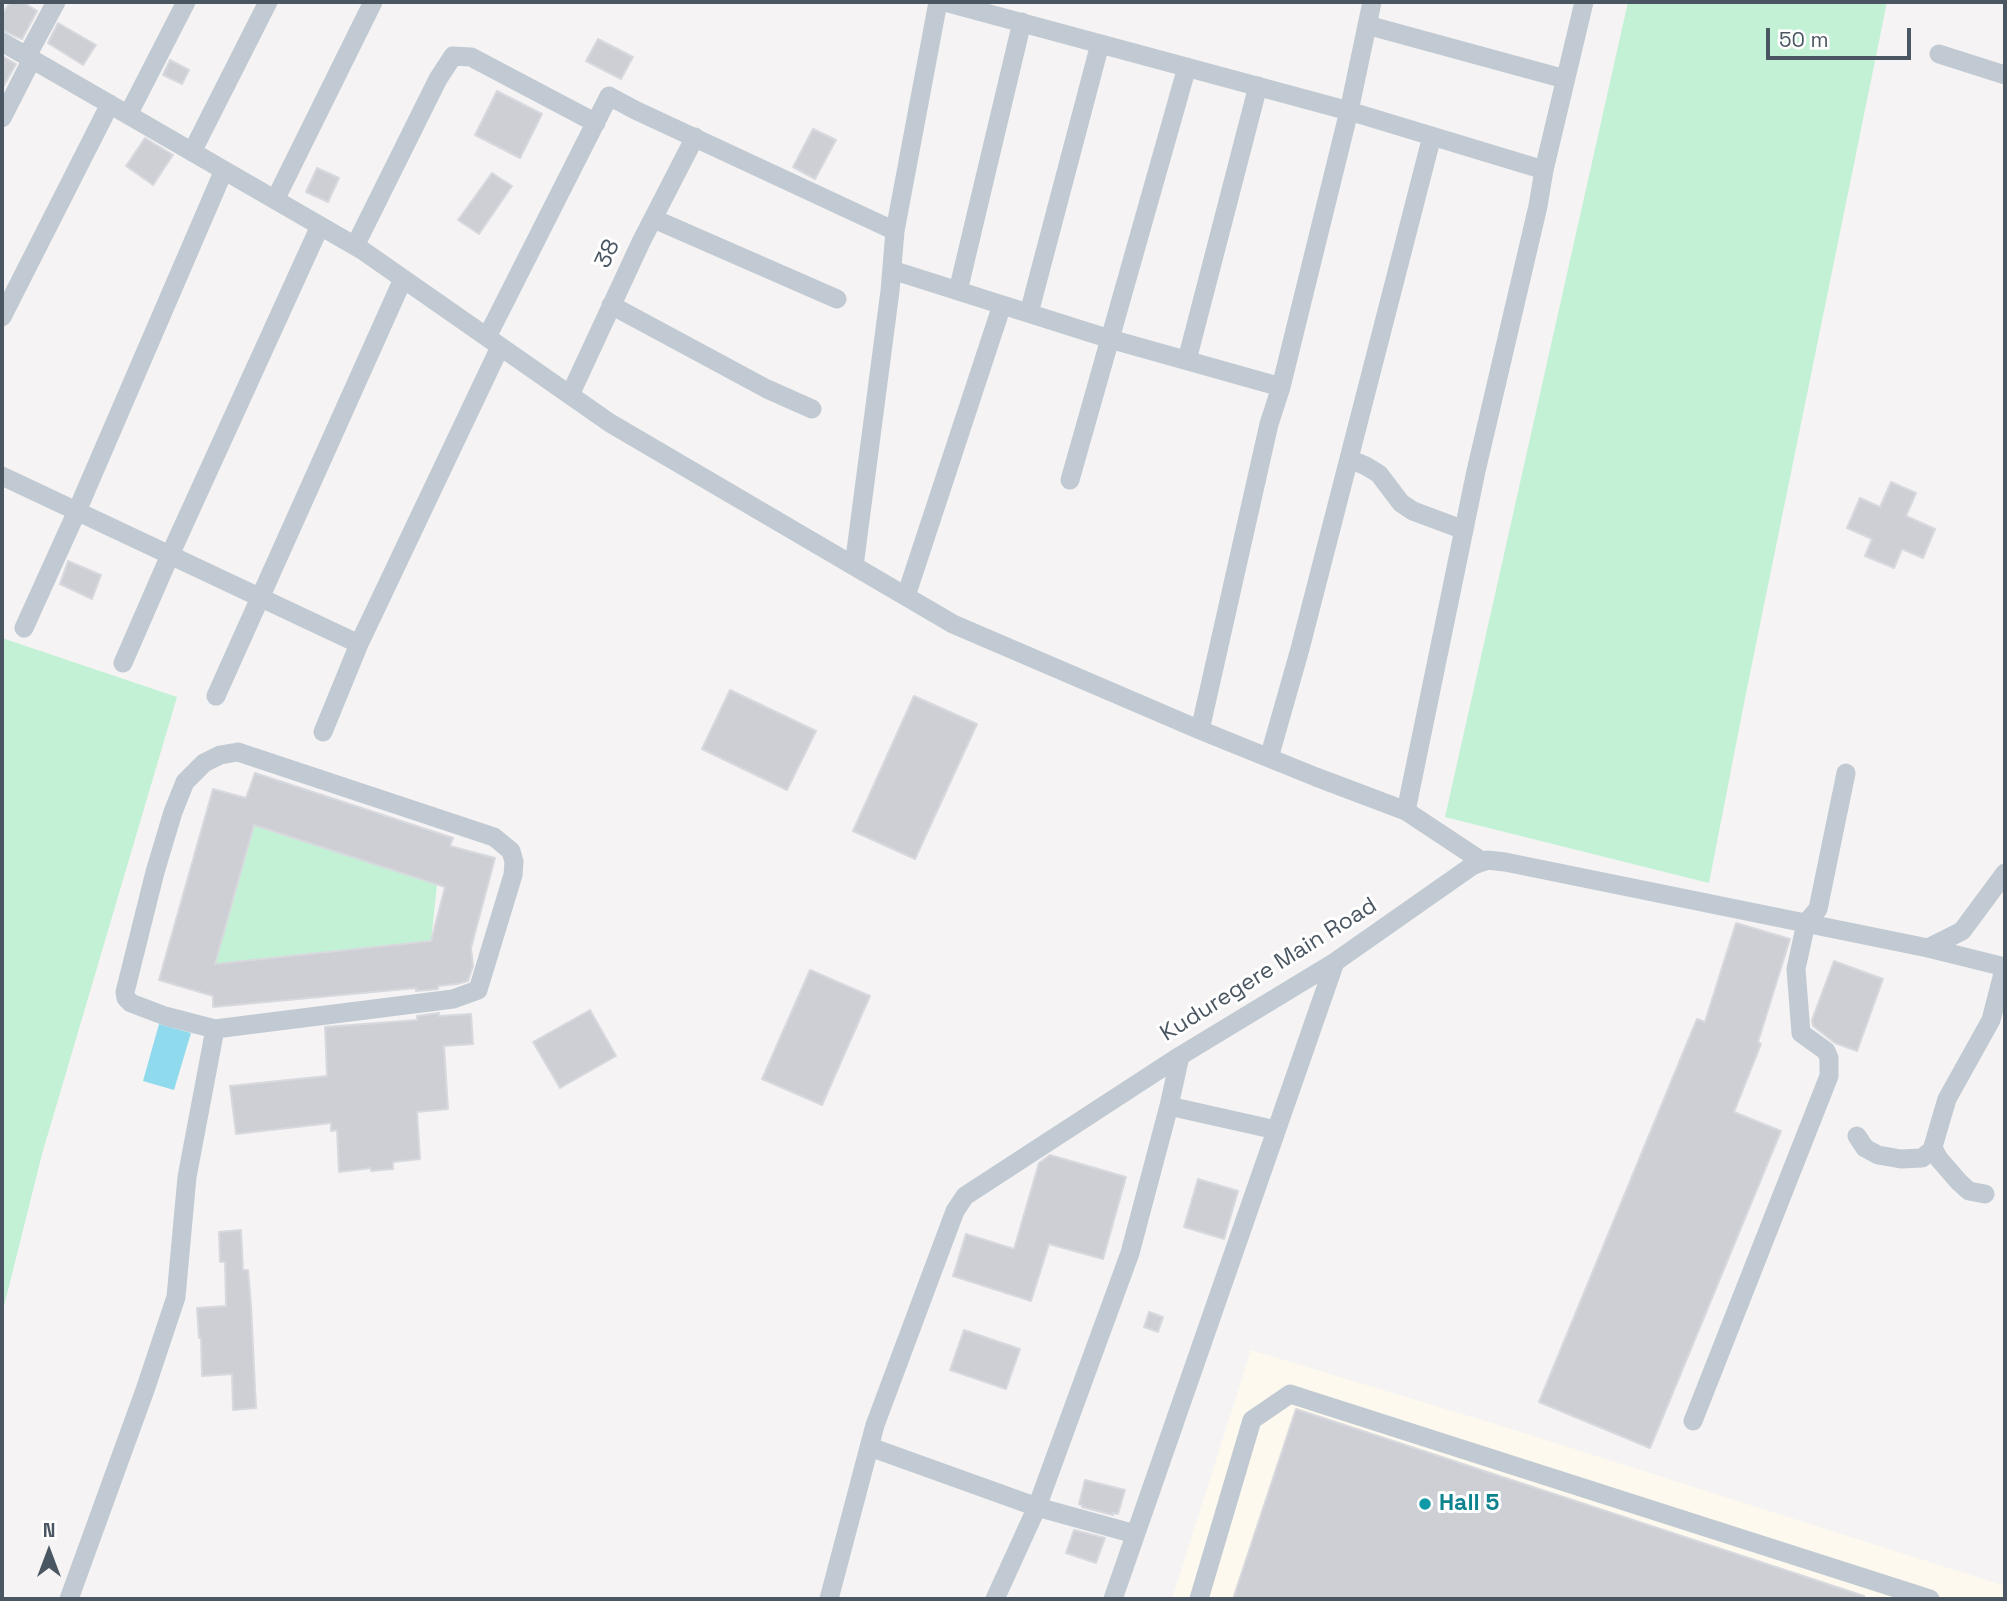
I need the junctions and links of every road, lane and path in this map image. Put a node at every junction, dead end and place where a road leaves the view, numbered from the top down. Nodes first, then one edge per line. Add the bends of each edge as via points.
1 (57, 2) edge
2 (186, 2) edge
3 (268, 2) edge
4 (373, 2) edge
5 (938, 2) edge
6 (945, 2) edge
7 (1372, 2) edge
8 (1584, 2) edge
9 (1022, 22) junction
10 (1367, 25) junction
11 (2, 42) edge
12 (1101, 44) junction
13 (1939, 54) dead end
14 (29, 57) junction
15 (1187, 67) junction
16 (2005, 75) edge
17 (1565, 79) junction
18 (1258, 86) junction
19 (110, 104) junction
20 (1349, 111) junction
21 (128, 115) junction
22 (2, 118) edge
23 (596, 124) junction
24 (1432, 136) junction
25 (695, 137) junction
26 (192, 152) junction
27 (224, 170) junction
28 (1544, 170) junction
29 (275, 200) junction
30 (654, 219) junction
31 (320, 226) junction
32 (895, 231) junction
33 (355, 246) junction
34 (892, 270) junction
35 (403, 279) junction
36 (958, 291) junction
37 (837, 299) dead end
38 (611, 305) junction
39 (1002, 305) junction
40 (1029, 313) junction
41 (2, 317) edge
42 (1110, 339) junction
43 (494, 342) junction
44 (1187, 360) junction
45 (1282, 387) junction
46 (570, 395) junction
47 (812, 408) dead end
48 (1349, 459) junction
49 (2, 475) edge
50 (1070, 480) dead end
51 (77, 511) junction
52 (1464, 530) junction
53 (170, 555) junction
54 (854, 566) junction
55 (906, 596) junction
56 (260, 597) junction
57 (24, 628) dead end
58 (359, 644) junction
59 (123, 663) dead end
60 (216, 695) dead end
61 (1200, 730) junction
62 (323, 732) dead end
63 (1269, 758) junction
64 (1846, 773) dead end
65 (1406, 811) junction
66 (1483, 862) junction
67 (2005, 873) edge
68 (1806, 923) junction
69 (1928, 948) junction
70 (1335, 962) junction
71 (2005, 967) edge
72 (215, 1029) junction
73 (1180, 1056) junction
74 (1169, 1106) junction
75 (1276, 1130) junction
76 (1857, 1136) dead end
77 (1933, 1148) junction
78 (1984, 1194) dead end
79 (1693, 1421) dead end
80 (870, 1447) junction
81 (1037, 1507) junction
82 (1135, 1534) junction
83 (69, 1599) edge
84 (830, 1599) edge
85 (995, 1599) edge
86 (1113, 1599) edge
87 (1199, 1599) edge
88 (1930, 1599) edge

1 - 14 street
2 - 21 street
3 - 26 street
4 - 29 street
5 - 32 street
6 - 9 street
7 - 10 street
8 - 17 street
9 - 12 street
9 - 36 street
10 - 17 street
10 - 20 street
11 - 14 street
12 - 15 street
12 - 40 street
13 - 16 street
14 - 19 street
14 - 22 street
15 - 18 street
15 - 42 street
17 - 28 street
18 - 20 street
18 - 44 street
19 - 21 street
19 - 41 street
20 - 24 street
20 - 45 street
21 - 26 street
23 - 25 street via 609,96
23 - 33 street via 471,57 453,56
23 - 43 street
24 - 28 street
24 - 48 street
25 - 30 street, 38
25 - 32 street
26 - 27 street
27 - 29 street
27 - 51 street
28 - 52 street
29 - 31 street
30 - 37 street
30 - 38 street, 38
31 - 33 street
31 - 53 street
32 - 34 street
33 - 35 street
34 - 36 street
34 - 54 street
35 - 43 street
35 - 56 street
36 - 39 street
38 - 46 street, 38
38 - 47 street via 767,389
39 - 40 street
39 - 55 street
40 - 42 street
42 - 44 street
42 - 50 street
43 - 46 street
43 - 58 street
44 - 45 street
45 - 61 street via 1269,424
46 - 54 street
48 - 52 street via 1379,474 1413,511
48 - 63 street
49 - 51 street
51 - 53 street
51 - 57 street
52 - 65 street
53 - 56 street
53 - 59 street
54 - 55 street
55 - 61 street via 953,624
56 - 58 street
56 - 60 street
58 - 62 street
61 - 63 street
63 - 65 street
64 - 68 street via 1818,909
65 - 66 street
66 - 68 street via 1505,862
66 - 70 street, Kuduregere Main Road
67 - 69 street via 1962,931
68 - 69 street
68 - 79 street via 1796,969 1799,1023 1801,1033 1826,1051 1829,1076
69 - 71 street
70 - 73 street, Kuduregere Main Road
70 - 75 street
71 - 77 street via 1990,1020 1947,1099
72 - 72 street via 131,1003 125,992 173,812 185,782 204,763 238,752 494,837 511,850 513,875 478,990 453,999
72 - 83 street via 187,1177 176,1297
73 - 74 street
73 - 80 street, Kuduregere Main Road via 965,1196 955,1211
74 - 75 street
74 - 81 street via 1130,1252
75 - 82 street
76 - 77 street via 1865,1149 1901,1159 1922,1158
77 - 78 street via 1959,1182 1969,1191
80 - 81 street
80 - 84 street, Kuduregere Main Road
81 - 82 street
81 - 85 street
82 - 86 street
87 - 88 street via 1252,1420 1290,1394

